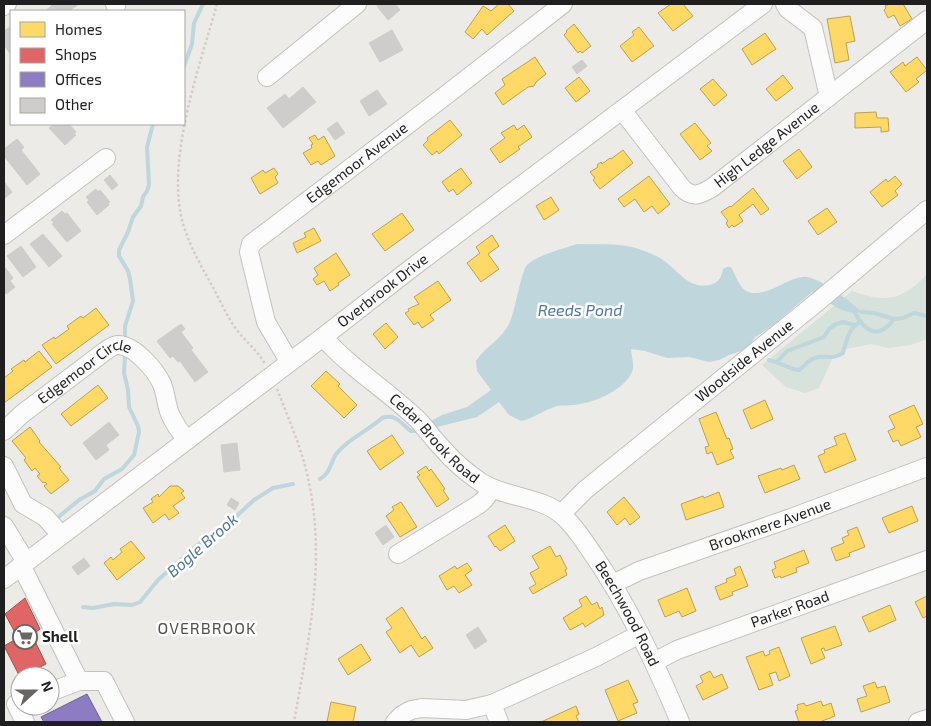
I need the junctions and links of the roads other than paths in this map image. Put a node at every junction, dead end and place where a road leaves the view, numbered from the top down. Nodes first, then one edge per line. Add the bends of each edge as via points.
1 (7, 4) edge
2 (357, 4) edge
3 (563, 4) edge
4 (763, 4) edge
5 (785, 4) edge
6 (4, 6) edge
7 (927, 20) edge
8 (266, 77) dead end
9 (829, 97) junction
10 (622, 110) junction
11 (106, 158) dead end
12 (927, 210) edge
13 (4, 235) edge
14 (323, 337) junction
15 (289, 362) junction
16 (4, 431) edge
17 (187, 440) junction
18 (4, 466) edge
19 (927, 467) edge
20 (492, 489) junction
21 (561, 514) junction
22 (5, 533) edge
23 (61, 535) junction
24 (398, 554) dead end
25 (927, 560) edge
26 (23, 564) junction
27 (4, 578) edge
28 (613, 584) junction
29 (640, 634) junction
30 (654, 662) junction
31 (80, 681) junction
32 (60, 688) edge
33 (492, 704) junction
34 (927, 719) edge
35 (125, 722) edge
36 (395, 722) edge
37 (499, 722) edge
38 (680, 722) edge
39 (918, 722) edge

1 - 6 street
2 - 8 street
3 - 15 street, Edgemoor Avenue via 251,244 249,252 264,315
4 - 10 street, Overbrook Drive
5 - 9 street via 813,28
7 - 9 street, High Ledge Avenue
9 - 10 street, High Ledge Avenue via 699,195 692,195 682,188
10 - 14 street, Overbrook Drive
11 - 13 street
12 - 21 street, Woodside Avenue via 592,484
14 - 15 street, Overbrook Drive
14 - 20 street, Cedar Brook Road via 418,420 462,468
15 - 17 street, Overbrook Drive
16 - 17 street, Edgemoor Circle via 104,352 118,345 136,352 157,375 169,412
17 - 23 street, Overbrook Drive
18 - 23 street via 23,504 45,517
19 - 28 street, Brookmere Avenue via 638,571
20 - 21 street, Cedar Brook Road via 538,503
20 - 24 street via 478,505
21 - 28 street, Beechwood Road
22 - 26 street
23 - 26 street, Overbrook Drive
25 - 30 street, Parker Road via 677,650
26 - 27 street, Overbrook Drive
26 - 31 street
28 - 29 street, Beechwood Road
29 - 30 street, Beechwood Road
29 - 33 street
30 - 38 street, Beechwood Road
31 - 32 street
31 - 35 street via 104,681
33 - 36 street via 466,710 411,710
33 - 37 street
34 - 39 street

